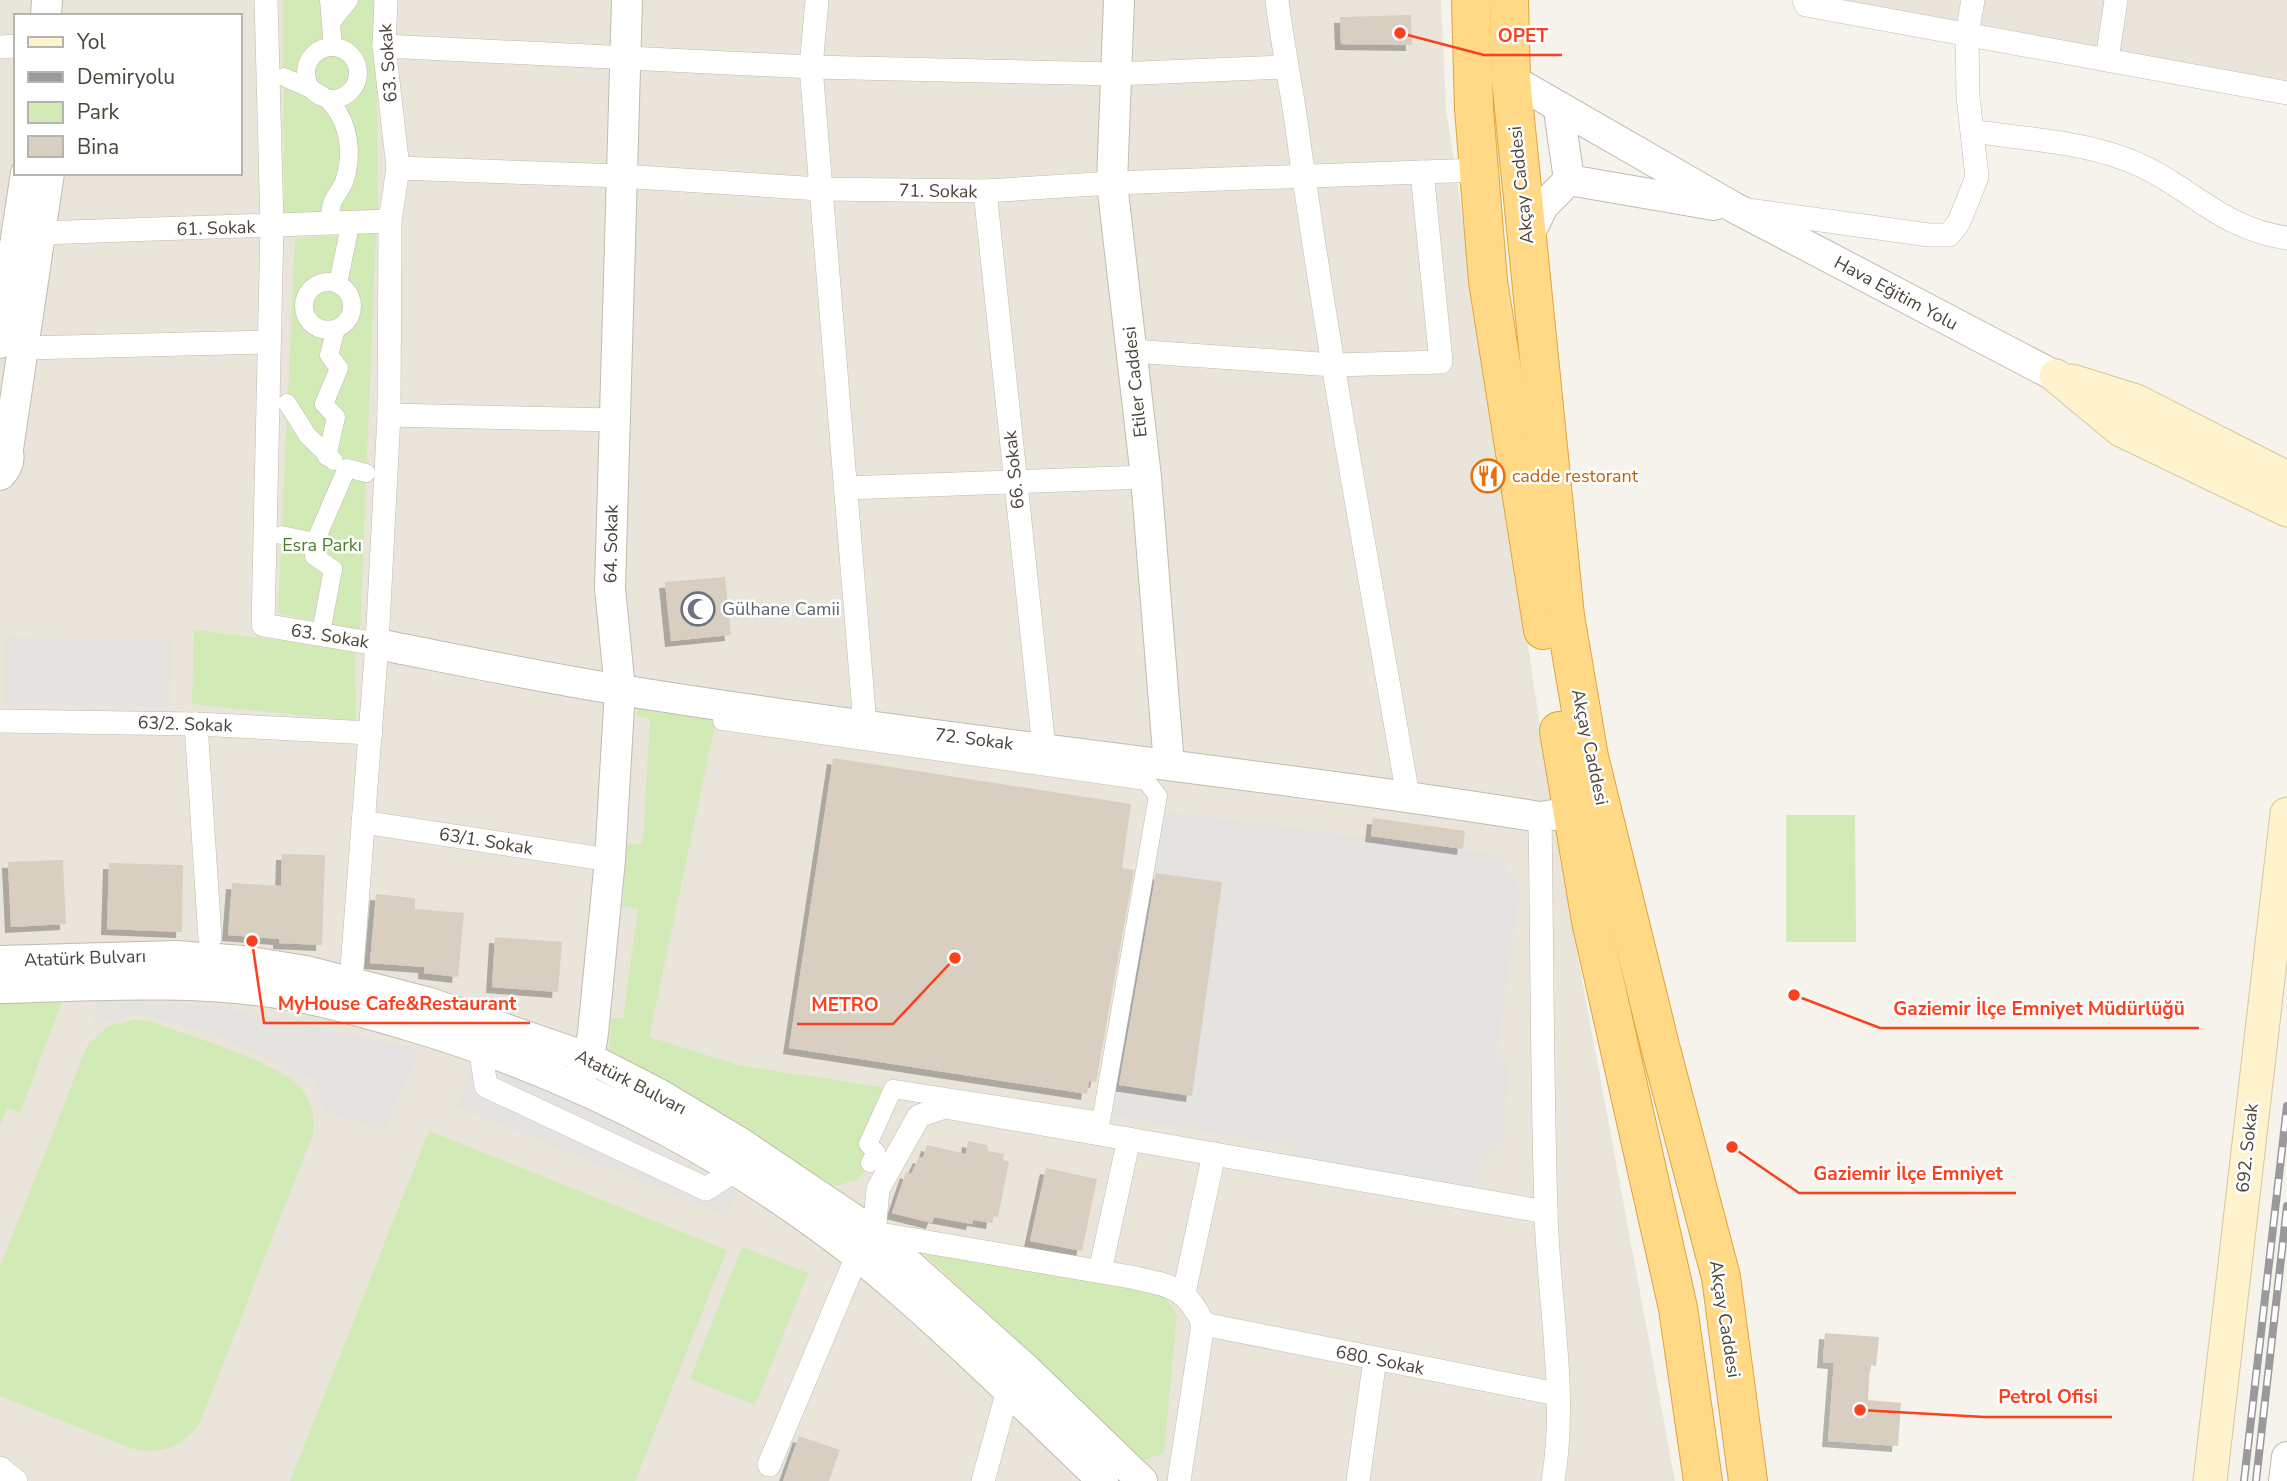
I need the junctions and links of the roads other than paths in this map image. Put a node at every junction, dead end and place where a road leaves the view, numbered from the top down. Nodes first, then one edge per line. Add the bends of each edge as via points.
1 (266, 0) edge
2 (328, 0) edge
3 (349, 0) edge
4 (386, 0) edge
5 (627, 0) edge
6 (817, 0) edge
7 (1119, 0) edge
8 (1277, 0) edge
9 (1471, 0) edge
10 (1509, 0) edge
11 (1973, 0) edge
12 (2116, 0) edge
13 (1806, 2) edge
14 (332, 21) junction
15 (1967, 34) junction
16 (384, 46) junction
17 (333, 47) junction
18 (624, 58) junction
19 (2108, 60) junction
20 (811, 67) junction
21 (1285, 67) junction
22 (1116, 74) junction
23 (284, 77) dead end
24 (1511, 79) junction
25 (2287, 93) edge
26 (324, 97) junction
27 (1559, 110) junction
28 (1972, 131) junction
29 (398, 167) junction
30 (1479, 170) junction
31 (1422, 172) junction
32 (26, 175) edge
33 (49, 175) edge
34 (621, 176) junction
35 (1303, 176) junction
36 (1569, 180) junction
37 (1112, 183) junction
38 (820, 189) junction
39 (985, 191) junction
40 (1735, 208) junction
41 (331, 216) dead end
42 (390, 221) junction
43 (272, 226) junction
44 (41, 233) junction
45 (348, 235) dead end
46 (2287, 238) edge
47 (1527, 241) junction
48 (7, 255) edge
49 (338, 284) junction
50 (336, 329) junction
51 (269, 342) junction
52 (12, 345) edge
53 (1132, 351) junction
54 (1333, 365) junction
55 (2056, 376) junction
56 (287, 402) dead end
57 (389, 415) junction
58 (614, 420) junction
59 (327, 457) junction
60 (2, 467) edge
61 (347, 468) junction
62 (366, 473) dead end
63 (1146, 477) junction
64 (2287, 478) edge
65 (1015, 482) junction
66 (845, 488) junction
67 (2287, 498) edge
68 (2287, 510) edge
69 (281, 535) dead end
70 (315, 542) junction
71 (323, 622) dead end
72 (377, 645) junction
73 (620, 690) junction
74 (0, 721) edge
75 (722, 721) dead end
76 (196, 724) junction
77 (865, 725) junction
78 (371, 733) junction
79 (1044, 748) junction
80 (1169, 765) junction
81 (1408, 796) junction
82 (2287, 814) edge
83 (1556, 815) junction
84 (363, 822) junction
85 (610, 860) junction
86 (210, 938) dead end
87 (0, 961) edge
88 (351, 981) junction
89 (0, 988) edge
90 (480, 1048) junction
91 (589, 1058) junction
92 (577, 1084) junction
93 (1129, 1139) junction
94 (1214, 1154) junction
95 (870, 1163) dead end
96 (734, 1171) junction
97 (1546, 1212) junction
98 (865, 1244) junction
99 (1100, 1271) junction
100 (1184, 1293) junction
101 (1203, 1324) junction
102 (1375, 1359) junction
103 (1008, 1390) junction
104 (1557, 1394) junction
105 (2287, 1457) edge
106 (769, 1465) dead end
107 (0, 1468) edge
108 (16, 1481) edge
109 (983, 1481) edge
110 (1103, 1481) edge
111 (1142, 1481) edge
112 (1179, 1481) edge
113 (1358, 1481) edge
114 (1553, 1481) edge
115 (1703, 1481) edge
116 (1748, 1481) edge
117 (2210, 1481) edge
118 (2284, 1481) edge

1 - 43 street, 63. Sokak
2 - 14 street
3 - 14 street
4 - 16 street, 63. Sokak
5 - 18 street, 64. Sokak
6 - 20 street
7 - 22 street, Etiler Caddesi
8 - 21 street
9 - 30 highway, Akçay Caddesi
10 - 24 highway, Akçay Caddesi
11 - 15 street
12 - 19 street
13 - 15 street
14 - 17 street
15 - 19 street
15 - 28 street
16 - 18 street
16 - 29 street, 63. Sokak
17 - 26 street via 312,56 306,72 311,87
17 - 26 street via 352,56 357,80 347,94
18 - 20 street
18 - 34 street, 64. Sokak
19 - 25 street
20 - 22 street
20 - 38 street
21 - 22 street
21 - 35 street
22 - 37 street, Etiler Caddesi
23 - 26 street
24 - 27 street, Hava Eğitim Yolu
24 - 47 highway, Akçay Caddesi
26 - 41 street via 346,131 350,156 343,184 329,204
27 - 36 street
27 - 40 street, Hava Eğitim Yolu
28 - 40 street via 1978,177 1949,235
28 - 46 street via 2126,159 2175,184 2229,222 2257,234
29 - 34 street, 71. Sokak
29 - 42 street, 63. Sokak
30 - 31 street, 71. Sokak
30 - 83 highway, Akçay Caddesi via 1498,363
31 - 35 street, 71. Sokak
31 - 54 street via 1441,362
32 - 48 street
33 - 44 street
34 - 38 street, 71. Sokak
34 - 58 street, 64. Sokak
35 - 37 street, 71. Sokak
35 - 54 street
36 - 40 street
36 - 47 street via 1544,206
37 - 39 street, 71. Sokak
37 - 53 street, Etiler Caddesi
38 - 39 street, 71. Sokak
38 - 66 street
39 - 65 street, 66. Sokak
40 - 55 street, Hava Eğitim Yolu
42 - 43 street, 61. Sokak
42 - 57 street, 63. Sokak
43 - 44 street, 61. Sokak
43 - 51 street, 63. Sokak
44 - 52 street
45 - 49 street
47 - 116 highway, Akçay Caddesi via 1565,616 1589,757 1721,1277
48 - 52 street
49 - 50 street via 350,295 352,311
49 - 50 street via 315,285 303,304 312,325
50 - 59 street via 329,355 339,368 324,404 336,417
51 - 52 street
51 - 72 street, 63. Sokak via 263,625
52 - 60 street
53 - 54 street
53 - 63 street, Etiler Caddesi
54 - 81 street
55 - 64 main road via 2136,401
55 - 67 street, Hava Eğitim Yolu
55 - 68 main road via 2121,430
56 - 59 street via 307,436
57 - 58 street
57 - 72 street, 63. Sokak
58 - 73 street, 64. Sokak via 610,588
59 - 61 street
61 - 62 street
61 - 70 street
63 - 65 street
63 - 80 street, Etiler Caddesi
65 - 66 street
65 - 79 street, 66. Sokak
66 - 77 street
69 - 70 street
70 - 71 street via 314,556 333,569
72 - 73 street, 72. Sokak
72 - 78 street
73 - 77 street, 72. Sokak
73 - 85 street, 64. Sokak
74 - 76 street, 63/2. Sokak
75 - 95 street via 1146,780 1158,796 1101,1121 893,1089 868,1144 876,1152
76 - 78 street, 63/2. Sokak
76 - 86 street
77 - 79 street, 72. Sokak
78 - 84 street
79 - 80 street, 72. Sokak
80 - 81 street, 72. Sokak
81 - 83 street, 72. Sokak
82 - 117 main road, 692. Sokak
83 - 97 street
83 - 115 highway, Akçay Caddesi via 1604,984 1678,1308
84 - 85 street, 63/1. Sokak
84 - 88 street
85 - 91 street, 64. Sokak
87 - 88 street, Atatürk Bulvarı via 176,956 243,961
88 - 91 street, Atatürk Bulvarı
89 - 90 street, Atatürk Bulvarı via 175,983 278,993 360,1011
90 - 92 street, Atatürk Bulvarı
90 - 96 street via 486,1086 706,1189
91 - 92 street, 64. Sokak
91 - 98 street, Atatürk Bulvarı via 739,1142
92 - 96 street, Atatürk Bulvarı
93 - 94 street
93 - 98 street via 946,1107 919,1116 878,1189
93 - 99 street
94 - 97 street
94 - 100 street
96 - 98 street, Atatürk Bulvarı
97 - 104 street
98 - 99 street
98 - 103 street, Atatürk Bulvarı
98 - 106 street
98 - 111 street, Atatürk Bulvarı via 1027,1370
99 - 100 street via 1167,1284
100 - 101 street
101 - 102 street, 680. Sokak
101 - 112 street
102 - 104 street, 680. Sokak
102 - 113 street
103 - 109 street
103 - 110 street, Atatürk Bulvarı
104 - 114 street via 1558,1453
105 - 118 street
107 - 108 street

